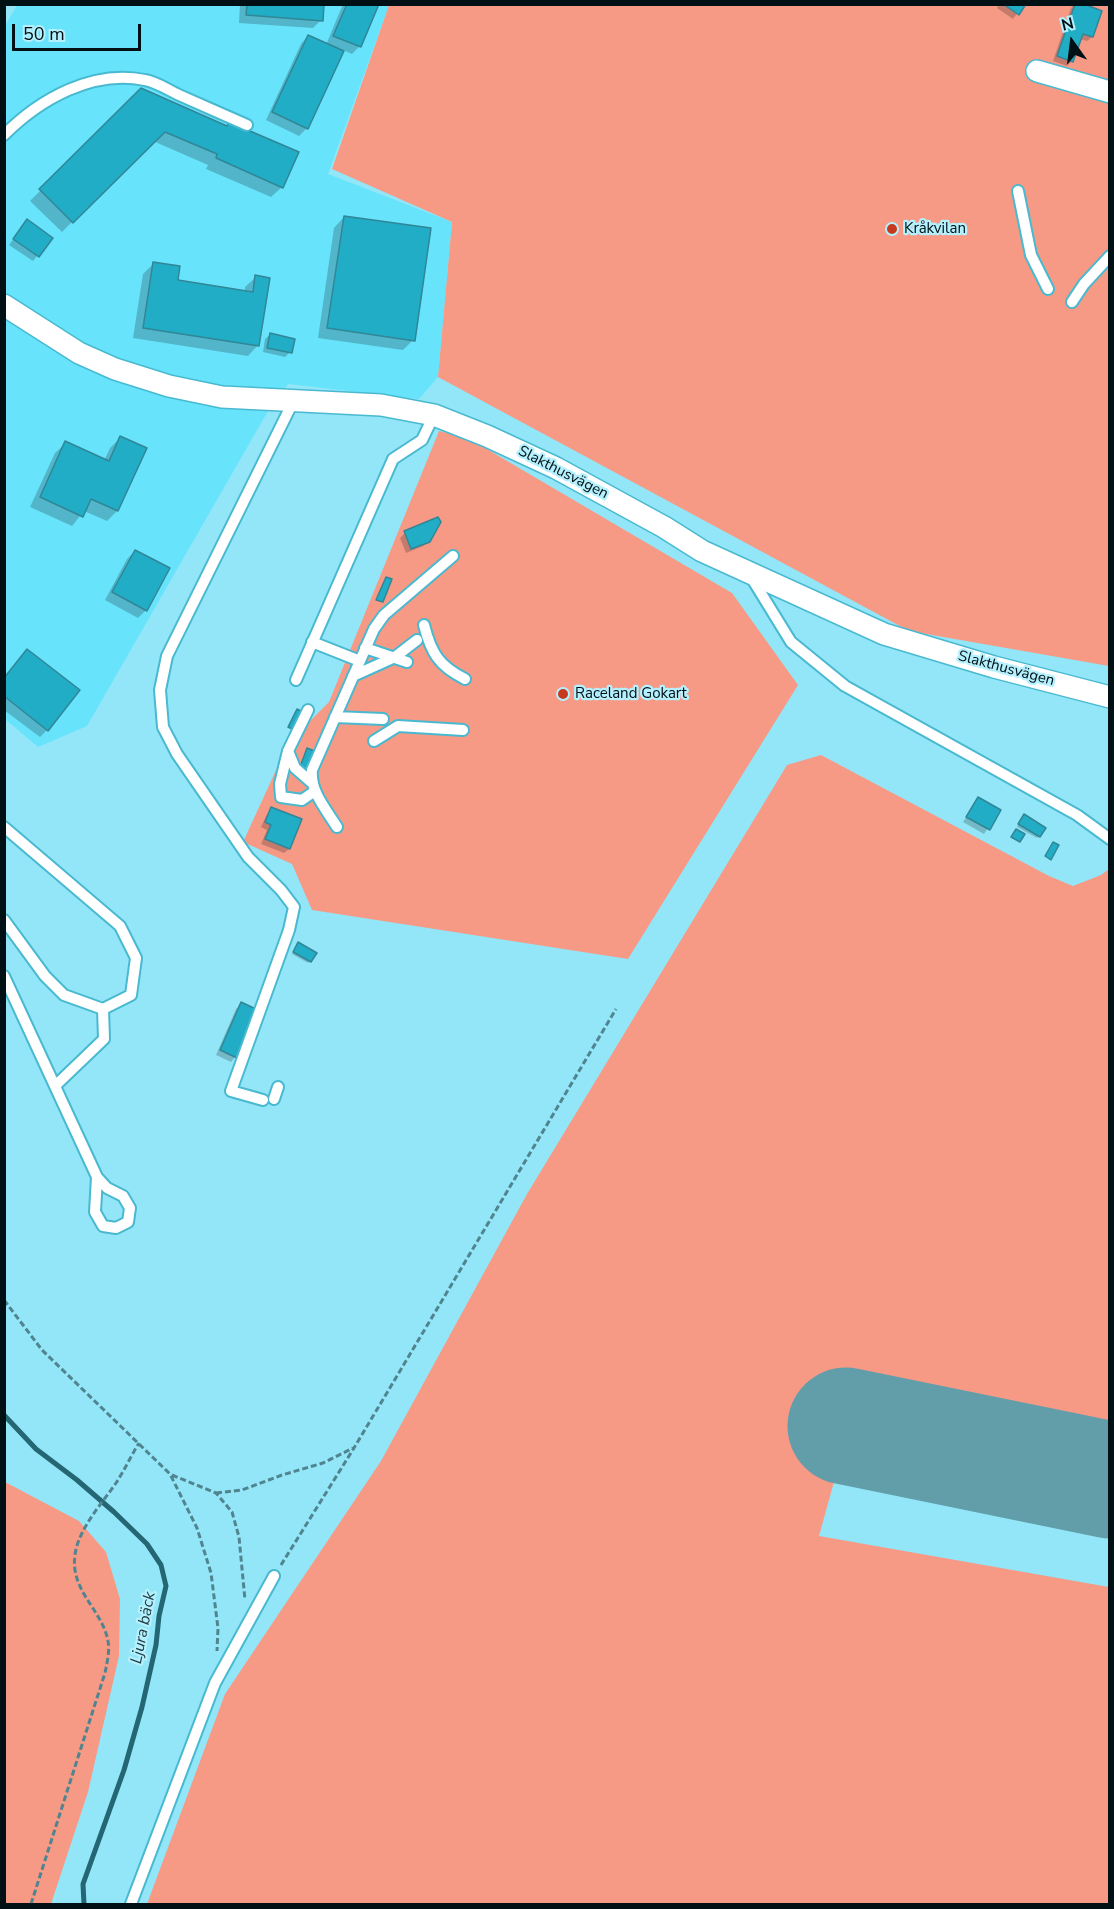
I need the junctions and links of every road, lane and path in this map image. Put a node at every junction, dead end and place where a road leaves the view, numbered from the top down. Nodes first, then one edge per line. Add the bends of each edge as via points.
1 (1037, 70) dead end
2 (1110, 92) edge
3 (247, 125) dead end
4 (4, 135) edge
5 (1018, 191) dead end
6 (1110, 256) edge
7 (1048, 289) dead end
8 (1072, 302) dead end
9 (4, 305) edge
10 (293, 402) junction
11 (435, 415) junction
12 (453, 556) dead end
13 (747, 571) junction
14 (423, 625) dead end
15 (417, 640) dead end
16 (312, 642) junction
17 (365, 648) junction
18 (395, 657) junction
19 (360, 661) junction
20 (407, 663) dead end
21 (353, 676) junction
22 (465, 679) dead end
23 (296, 680) dead end
24 (1110, 697) edge
25 (308, 710) dead end
26 (335, 717) junction
27 (383, 719) dead end
28 (463, 730) dead end
29 (374, 741) dead end
30 (288, 751) junction
31 (313, 787) junction
32 (337, 826) dead end
33 (4, 827) edge
34 (1110, 839) edge
35 (4, 920) edge
36 (4, 976) edge
37 (103, 1009) junction
38 (616, 1009) dead end
39 (56, 1085) junction
40 (278, 1087) dead end
41 (97, 1177) junction
42 (4, 1300) edge
43 (139, 1443) junction
44 (354, 1448) junction
45 (171, 1474) junction
46 (216, 1493) junction
47 (274, 1576) joint
48 (244, 1602) dead end
49 (215, 1683) junction
50 (31, 1905) edge
51 (131, 1905) edge

1 - 2 street
3 - 4 lane via 148,80 126,77 100,79 66,91 40,104
5 - 7 lane via 1031,255
6 - 8 lane
9 - 10 street, Slakthusvägen via 79,353 115,369 222,397
10 - 11 street, Slakthusvägen via 381,405
10 - 40 lane via 167,656 160,690 163,728 177,754 248,857 294,907 231,1091 268,1100
11 - 13 street, Slakthusvägen via 556,468 702,551
11 - 16 lane via 422,440 393,459
12 - 17 lane via 384,615
13 - 24 street, Slakthusvägen via 884,634
13 - 34 lane via 791,642 845,686 1077,815
14 - 22 lane via 429,648 450,671
15 - 18 lane
16 - 19 lane
16 - 23 lane
17 - 18 lane
17 - 19 lane
18 - 20 lane
18 - 21 lane
19 - 21 lane
21 - 26 lane
25 - 30 lane
26 - 27 lane
26 - 31 lane via 312,770
28 - 29 lane via 398,726
30 - 31 lane via 295,768
30 - 31 lane via 281,797 302,800
31 - 32 lane
33 - 37 lane via 120,926 136,958 131,995
35 - 37 lane via 64,995
36 - 39 lane
37 - 39 lane via 104,1039
38 - 44 path
39 - 41 lane
41 - 41 lane via 94,1212 103,1226 116,1228 128,1222 130,1208 123,1196
42 - 43 path via 42,1350
43 - 45 path
43 - 50 path via 78,1542 75,1571 109,1642 105,1673
44 - 46 path via 323,1463 242,1490
44 - 47 path
45 - 46 path
45 - 49 path via 197,1528 211,1573 218,1628
46 - 48 path via 232,1512 239,1537
47 - 49 lane
49 - 51 lane

